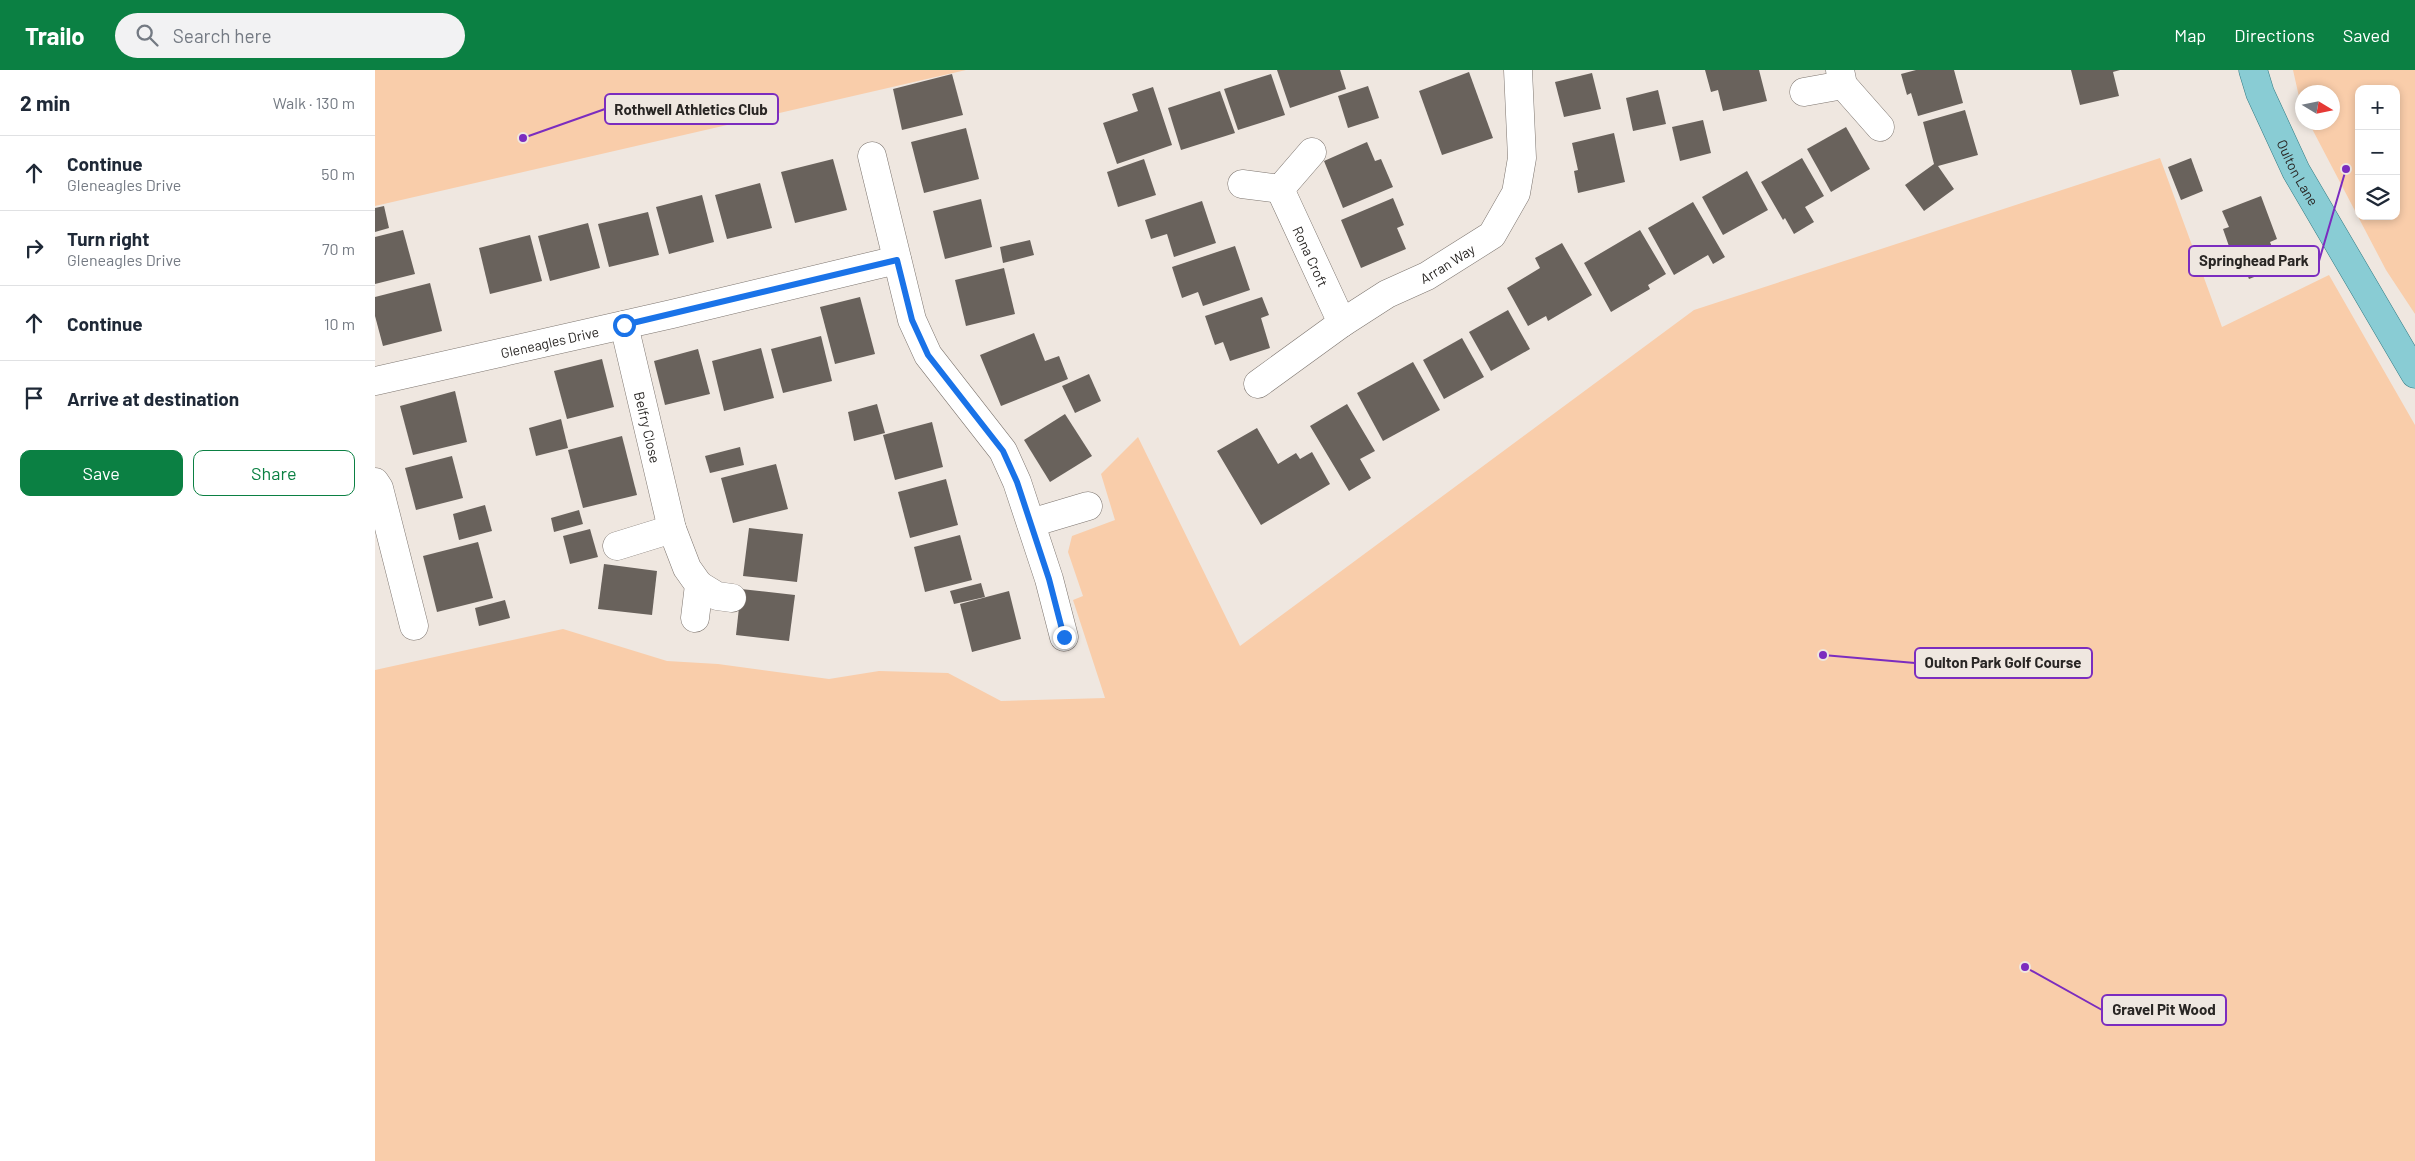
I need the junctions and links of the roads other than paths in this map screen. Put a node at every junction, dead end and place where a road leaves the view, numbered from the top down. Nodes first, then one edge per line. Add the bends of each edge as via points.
1 (1518, 70) edge
2 (2253, 70) edge
3 (1842, 78) edge
4 (1804, 92) dead end
5 (1880, 127) dead end
6 (1312, 152) dead end
7 (872, 156) dead end
8 (1242, 184) dead end
9 (1280, 190) junction
10 (897, 260) junction
11 (1342, 323) junction
12 (624, 325) junction
13 (2415, 374) edge
14 (375, 381) edge
15 (1258, 384) dead end
16 (375, 482) edge
17 (1087, 506) dead end
18 (1031, 523) junction
19 (672, 529) junction
20 (617, 546) dead end
21 (699, 585) junction
22 (732, 598) dead end
23 (695, 618) dead end
24 (414, 626) dead end
25 (1064, 637) dead end

1 - 11 street, Arran Way via 1522,158 1516,193 1492,235
2 - 13 main road, Oulton Lane via 2260,93 2296,171
3 - 4 street
3 - 5 street
6 - 9 street
7 - 10 street
8 - 9 street
9 - 11 street, Rona Croft
10 - 12 street, Gleneagles Drive
10 - 18 street via 912,320 928,355 1003,451
11 - 15 street, Arran Way
12 - 14 street, Gleneagles Drive
12 - 19 street, Belfry Close
16 - 24 street
17 - 18 street
18 - 25 street
19 - 20 street
19 - 21 street, Belfry Close via 687,568
21 - 22 street via 717,596
21 - 23 street

